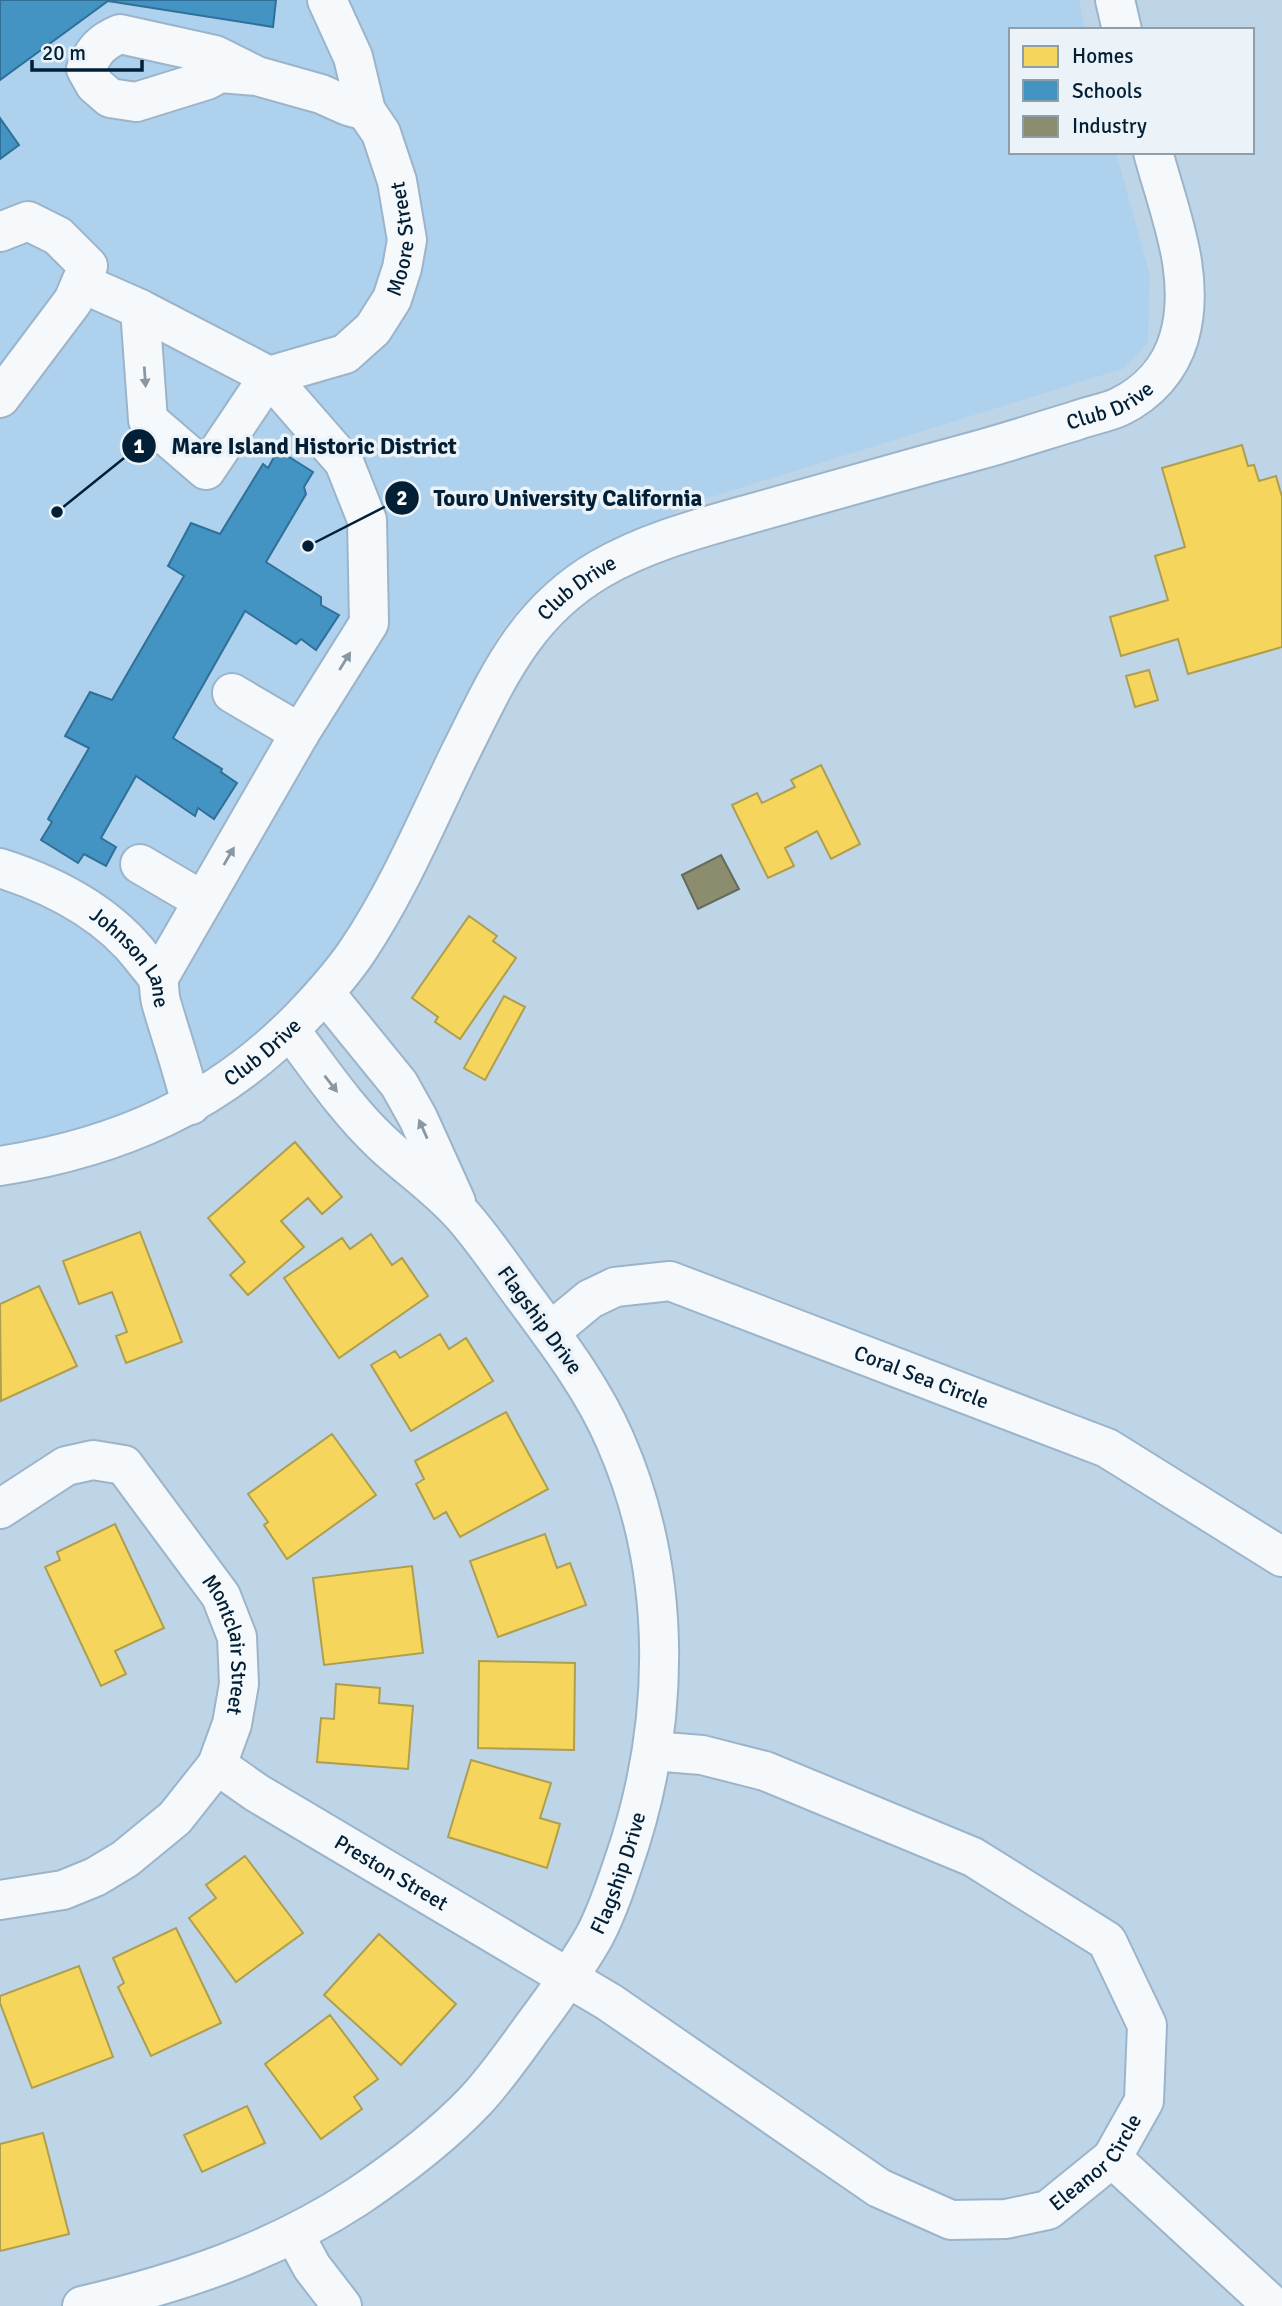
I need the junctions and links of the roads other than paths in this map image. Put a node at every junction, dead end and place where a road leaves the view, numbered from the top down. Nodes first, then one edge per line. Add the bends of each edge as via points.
1 (327, 0) edge
2 (1115, 0) edge
3 (1122, 28) edge
4 (257, 76) dead end
5 (366, 111) junction
6 (1154, 154) edge
7 (0, 232) edge
8 (81, 283) junction
9 (141, 309) junction
10 (269, 376) junction
11 (0, 398) edge
12 (232, 693) dead end
13 (300, 733) junction
14 (140, 864) dead end
15 (0, 868) edge
16 (203, 901) junction
17 (158, 979) junction
18 (325, 993) junction
19 (290, 1030) junction
20 (191, 1105) junction
21 (0, 1166) edge
22 (461, 1213) junction
23 (550, 1332) junction
24 (0, 1509) edge
25 (1282, 1556) edge
26 (652, 1751) junction
27 (216, 1765) junction
28 (0, 1900) edge
29 (569, 1979) junction
30 (1112, 2158) junction
31 (294, 2234) junction
32 (82, 2306) edge
33 (342, 2306) edge
34 (1273, 2306) edge

1 - 5 street, Moore Street via 353,57
2 - 3 street
4 - 5 street
5 - 10 street, Moore Street via 381,133 397,181 407,240 392,299 373,329 345,354
6 - 18 street, Club Drive via 1185,274 1179,340 1154,384 1117,408 677,535 600,570 539,620 508,659 388,900 358,951
7 - 8 street via 27,221 58,236 88,266
8 - 9 street
8 - 11 street via 73,301
9 - 10 street
9 -> 10 street via 148,420 206,470
13 -> 10 street via 369,623 367,520 344,462
12 - 13 street
16 -> 13 street
14 - 16 street
15 - 17 street, Johnson Lane via 33,878 106,922
16 - 17 street
17 - 20 street, Johnson Lane
18 - 19 street, Club Drive
22 -> 18 street, Flagship Drive via 399,1084
19 - 20 street, Club Drive via 233,1078
19 -> 22 street, Flagship Drive via 381,1143
20 - 21 street, Club Drive via 84,1149
22 - 23 street, Flagship Drive
23 - 25 street, Coral Sea Circle via 590,1299 615,1287 670,1281 1107,1448
23 - 26 street, Flagship Drive via 614,1437 646,1529 660,1640
24 - 27 street, Montclair Street via 66,1466 93,1460 124,1465 221,1596 237,1637 239,1684 232,1724
26 - 29 street, Flagship Drive via 636,1826 609,1904
26 - 30 street, Eleanor Circle via 702,1755 765,1771 973,1857 1107,1941 1147,2025 1144,2101
27 - 28 street, Montclair Street via 175,1818 125,1859 63,1890
27 - 29 street, Preston Street
29 - 30 street, Eleanor Circle via 879,2188 951,2220 1006,2218 1048,2210
29 - 31 street, Flagship Drive via 474,2102 416,2154
30 - 34 street
31 - 32 street, Flagship Drive via 233,2262
31 - 33 street

